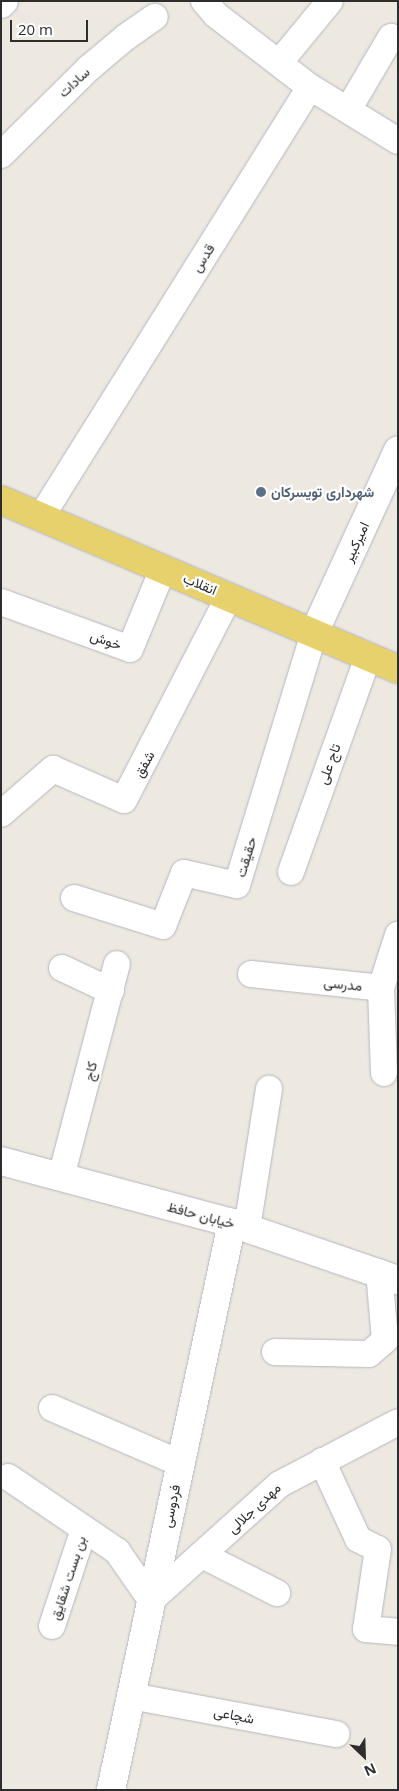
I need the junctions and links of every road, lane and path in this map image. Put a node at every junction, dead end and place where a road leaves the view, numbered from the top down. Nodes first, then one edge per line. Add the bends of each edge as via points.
1 (4, 1) edge
2 (330, 1) edge
3 (1, 4) edge
4 (217, 6) edge
5 (155, 17) dead end
6 (391, 37) dead end
7 (279, 63) junction
8 (310, 87) junction
9 (348, 110) junction
10 (398, 141) edge
11 (1, 155) edge
12 (398, 450) edge
13 (1, 500) edge
14 (41, 517) junction
15 (163, 569) junction
16 (229, 597) junction
17 (1, 602) edge
18 (314, 633) junction
19 (368, 656) junction
20 (398, 669) edge
21 (1, 814) edge
22 (291, 872) dead end
23 (74, 898) dead end
24 (398, 936) edge
25 (118, 964) dead end
26 (62, 968) dead end
27 (251, 974) dead end
28 (381, 988) junction
29 (111, 991) junction
30 (384, 1073) dead end
31 (268, 1089) dead end
32 (1, 1161) edge
33 (61, 1177) junction
34 (239, 1226) junction
35 (389, 1276) edge
36 (275, 1352) dead end
37 (52, 1408) dead end
38 (398, 1422) edge
39 (322, 1461) junction
40 (180, 1463) junction
41 (8, 1478) dead end
42 (84, 1529) junction
43 (204, 1556) junction
44 (277, 1593) dead end
45 (151, 1600) junction
46 (52, 1626) dead end
47 (398, 1632) edge
48 (131, 1696) junction
49 (337, 1734) dead end
50 (111, 1790) edge

1 - 3 street
2 - 7 street
4 - 7 street
5 - 11 street, سادات via 89,68
6 - 9 street
7 - 8 street
8 - 9 street
8 - 14 street, قدس
9 - 10 street
12 - 18 street, امیرکبیر
13 - 14 main road, انقلاب
14 - 15 main road, انقلاب
15 - 16 main road, انقلاب
15 - 17 street, خوش via 130,649
16 - 18 main road, انقلاب
16 - 21 street, شفق via 124,800 53,769
18 - 19 main road, انقلاب
18 - 23 street, حقیقت via 237,885 184,873 163,926
19 - 20 main road, انقلاب
19 - 22 street, تاج علی
24 - 28 street, مدرسی
25 - 29 street, کاج
26 - 29 street
27 - 28 street, مدرسی
28 - 30 street
29 - 33 street, کاج
31 - 34 street
32 - 33 street, خیابان حافظ
33 - 34 street, خیابان حافظ
34 - 35 street, خیابان حافظ
34 - 40 street, فردوسی
35 - 36 street via 385,1340 369,1354
37 - 40 street
38 - 39 street, مهدی جلالی
39 - 43 street, مهدی جلالی via 280,1484
39 - 47 street via 358,1539 378,1549 366,1629
40 - 45 street, فردوسی
41 - 42 street
42 - 45 street via 117,1551
42 - 46 street, بن بست شقایق
43 - 44 street
43 - 45 street, مهدی جلالی
45 - 48 street, فردوسی
48 - 49 street, شچاعی
48 - 50 street, فردوسی

